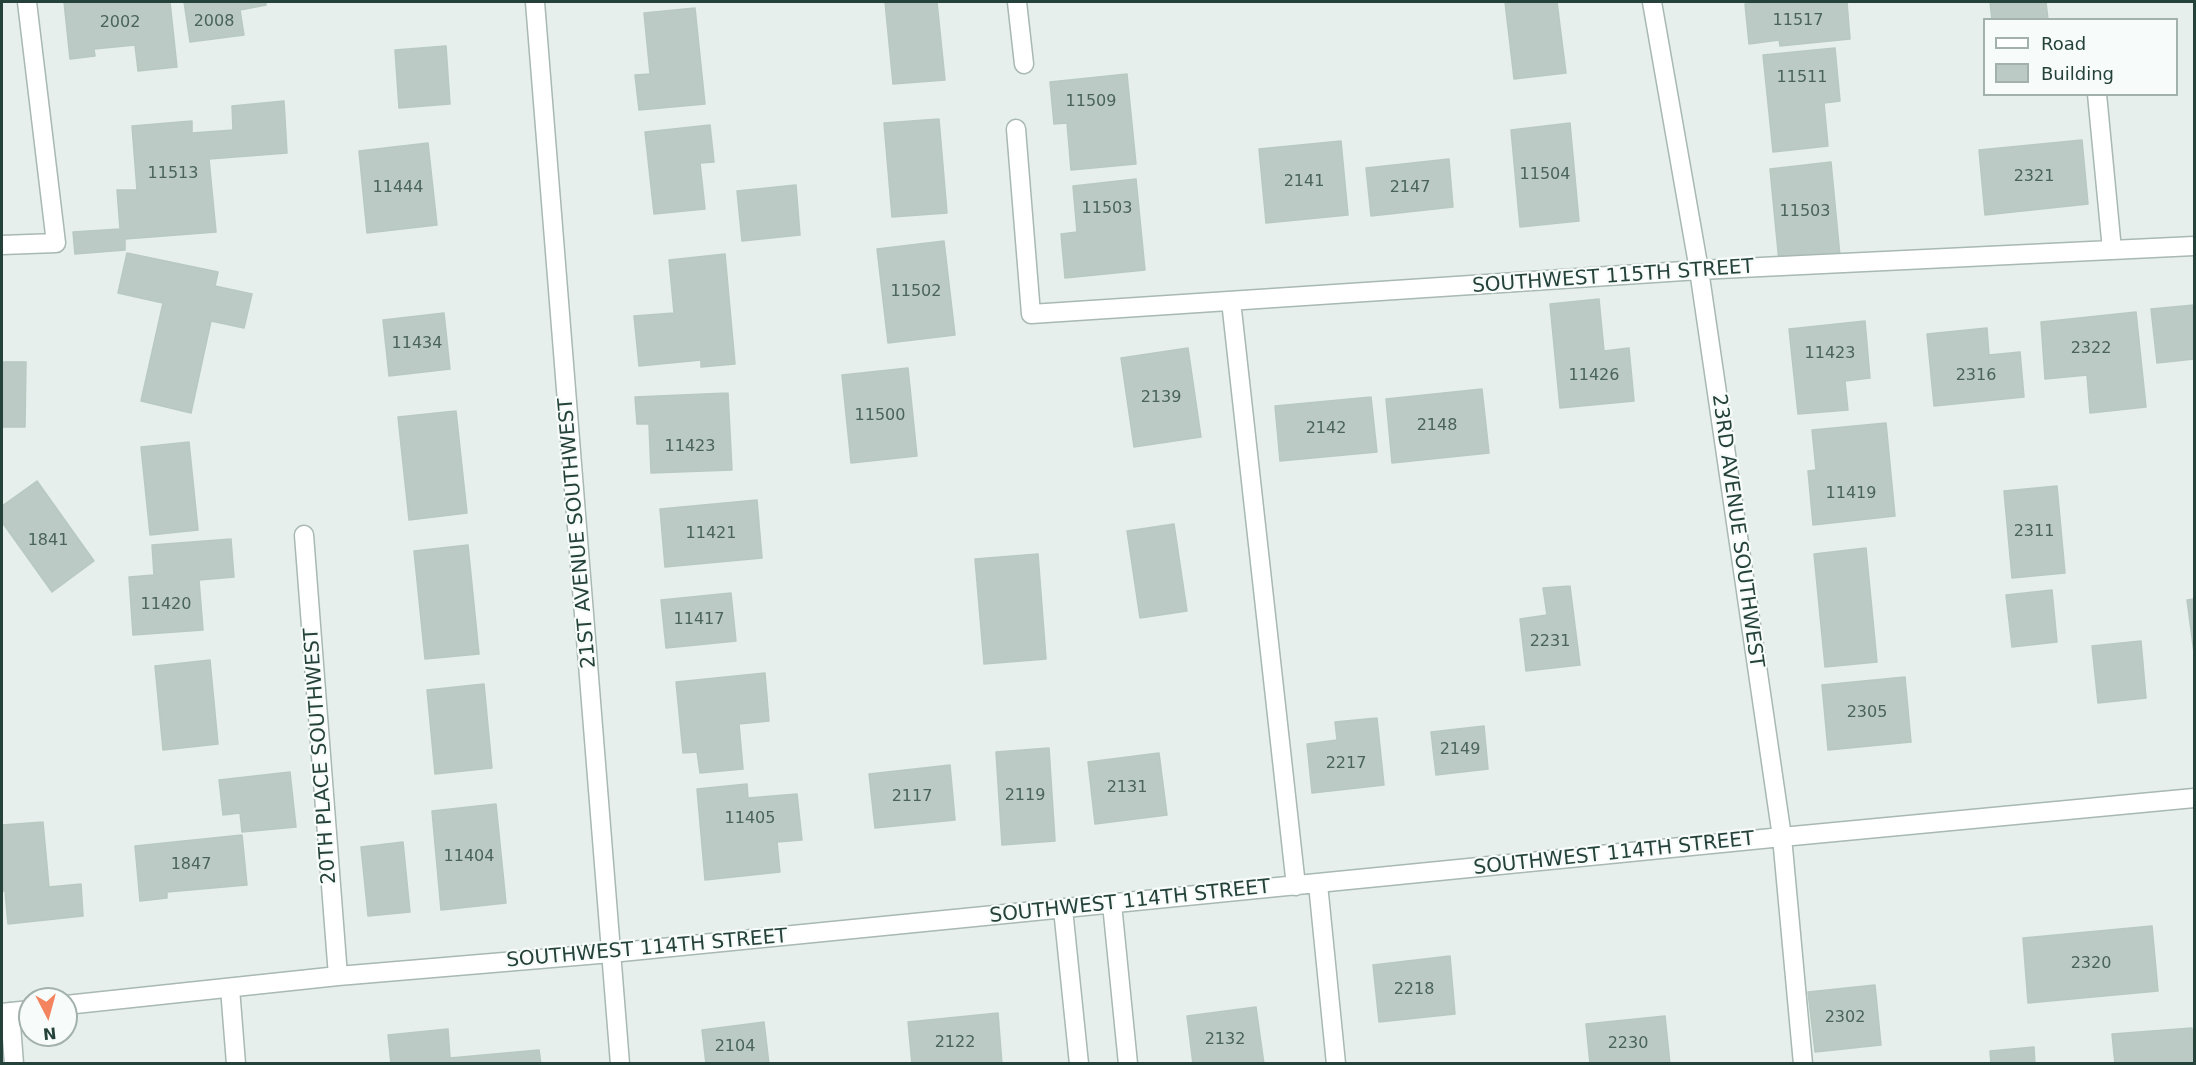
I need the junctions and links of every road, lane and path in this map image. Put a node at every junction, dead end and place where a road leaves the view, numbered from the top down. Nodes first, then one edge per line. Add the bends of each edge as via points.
1 (27, 2) edge
2 (536, 2) edge
3 (1017, 2) edge
4 (1652, 2) edge
5 (1024, 64) dead end
6 (2097, 96) edge
7 (1016, 129) dead end
8 (2, 245) edge
9 (2194, 246) edge
10 (2112, 250) junction
11 (1699, 270) junction
12 (1231, 301) junction
13 (304, 535) dead end
14 (2194, 798) edge
15 (1782, 837) junction
16 (1318, 884) junction
17 (1296, 886) junction
18 (1112, 904) junction
19 (1063, 909) junction
20 (611, 953) junction
21 (338, 976) junction
22 (230, 988) junction
23 (78, 1004) edge
24 (6, 1013) edge
25 (14, 1064) edge
26 (236, 1064) edge
27 (620, 1064) edge
28 (1079, 1064) edge
29 (1128, 1064) edge
30 (1336, 1064) edge
31 (1803, 1064) edge

1 - 8 street via 56,243
2 - 20 street, 21ST AVENUE SOUTHWEST
3 - 5 street
4 - 11 street, 23RD AVENUE SOUTHWEST
6 - 10 street
7 - 12 street, SOUTHWEST 115TH STREET via 1031,314
9 - 10 street, SOUTHWEST 115TH STREET
10 - 11 street, SOUTHWEST 115TH STREET
11 - 12 street, SOUTHWEST 115TH STREET
11 - 15 street, 23RD AVENUE SOUTHWEST
12 - 17 street
13 - 21 street, 20TH PLACE SOUTHWEST
14 - 15 street, SOUTHWEST 114TH STREET
15 - 16 street, SOUTHWEST 114TH STREET
15 - 31 street, 23RD AVENUE SOUTHWEST
16 - 17 street, SOUTHWEST 114TH STREET
16 - 30 street
17 - 18 street, SOUTHWEST 114TH STREET
18 - 19 street, SOUTHWEST 114TH STREET
18 - 29 street
19 - 20 street, SOUTHWEST 114TH STREET
19 - 28 street
20 - 21 street, SOUTHWEST 114TH STREET
20 - 27 street, 21ST AVENUE SOUTHWEST
21 - 22 street, SOUTHWEST 114TH STREET
22 - 23 street, SOUTHWEST 114TH STREET
22 - 26 street
24 - 25 street

